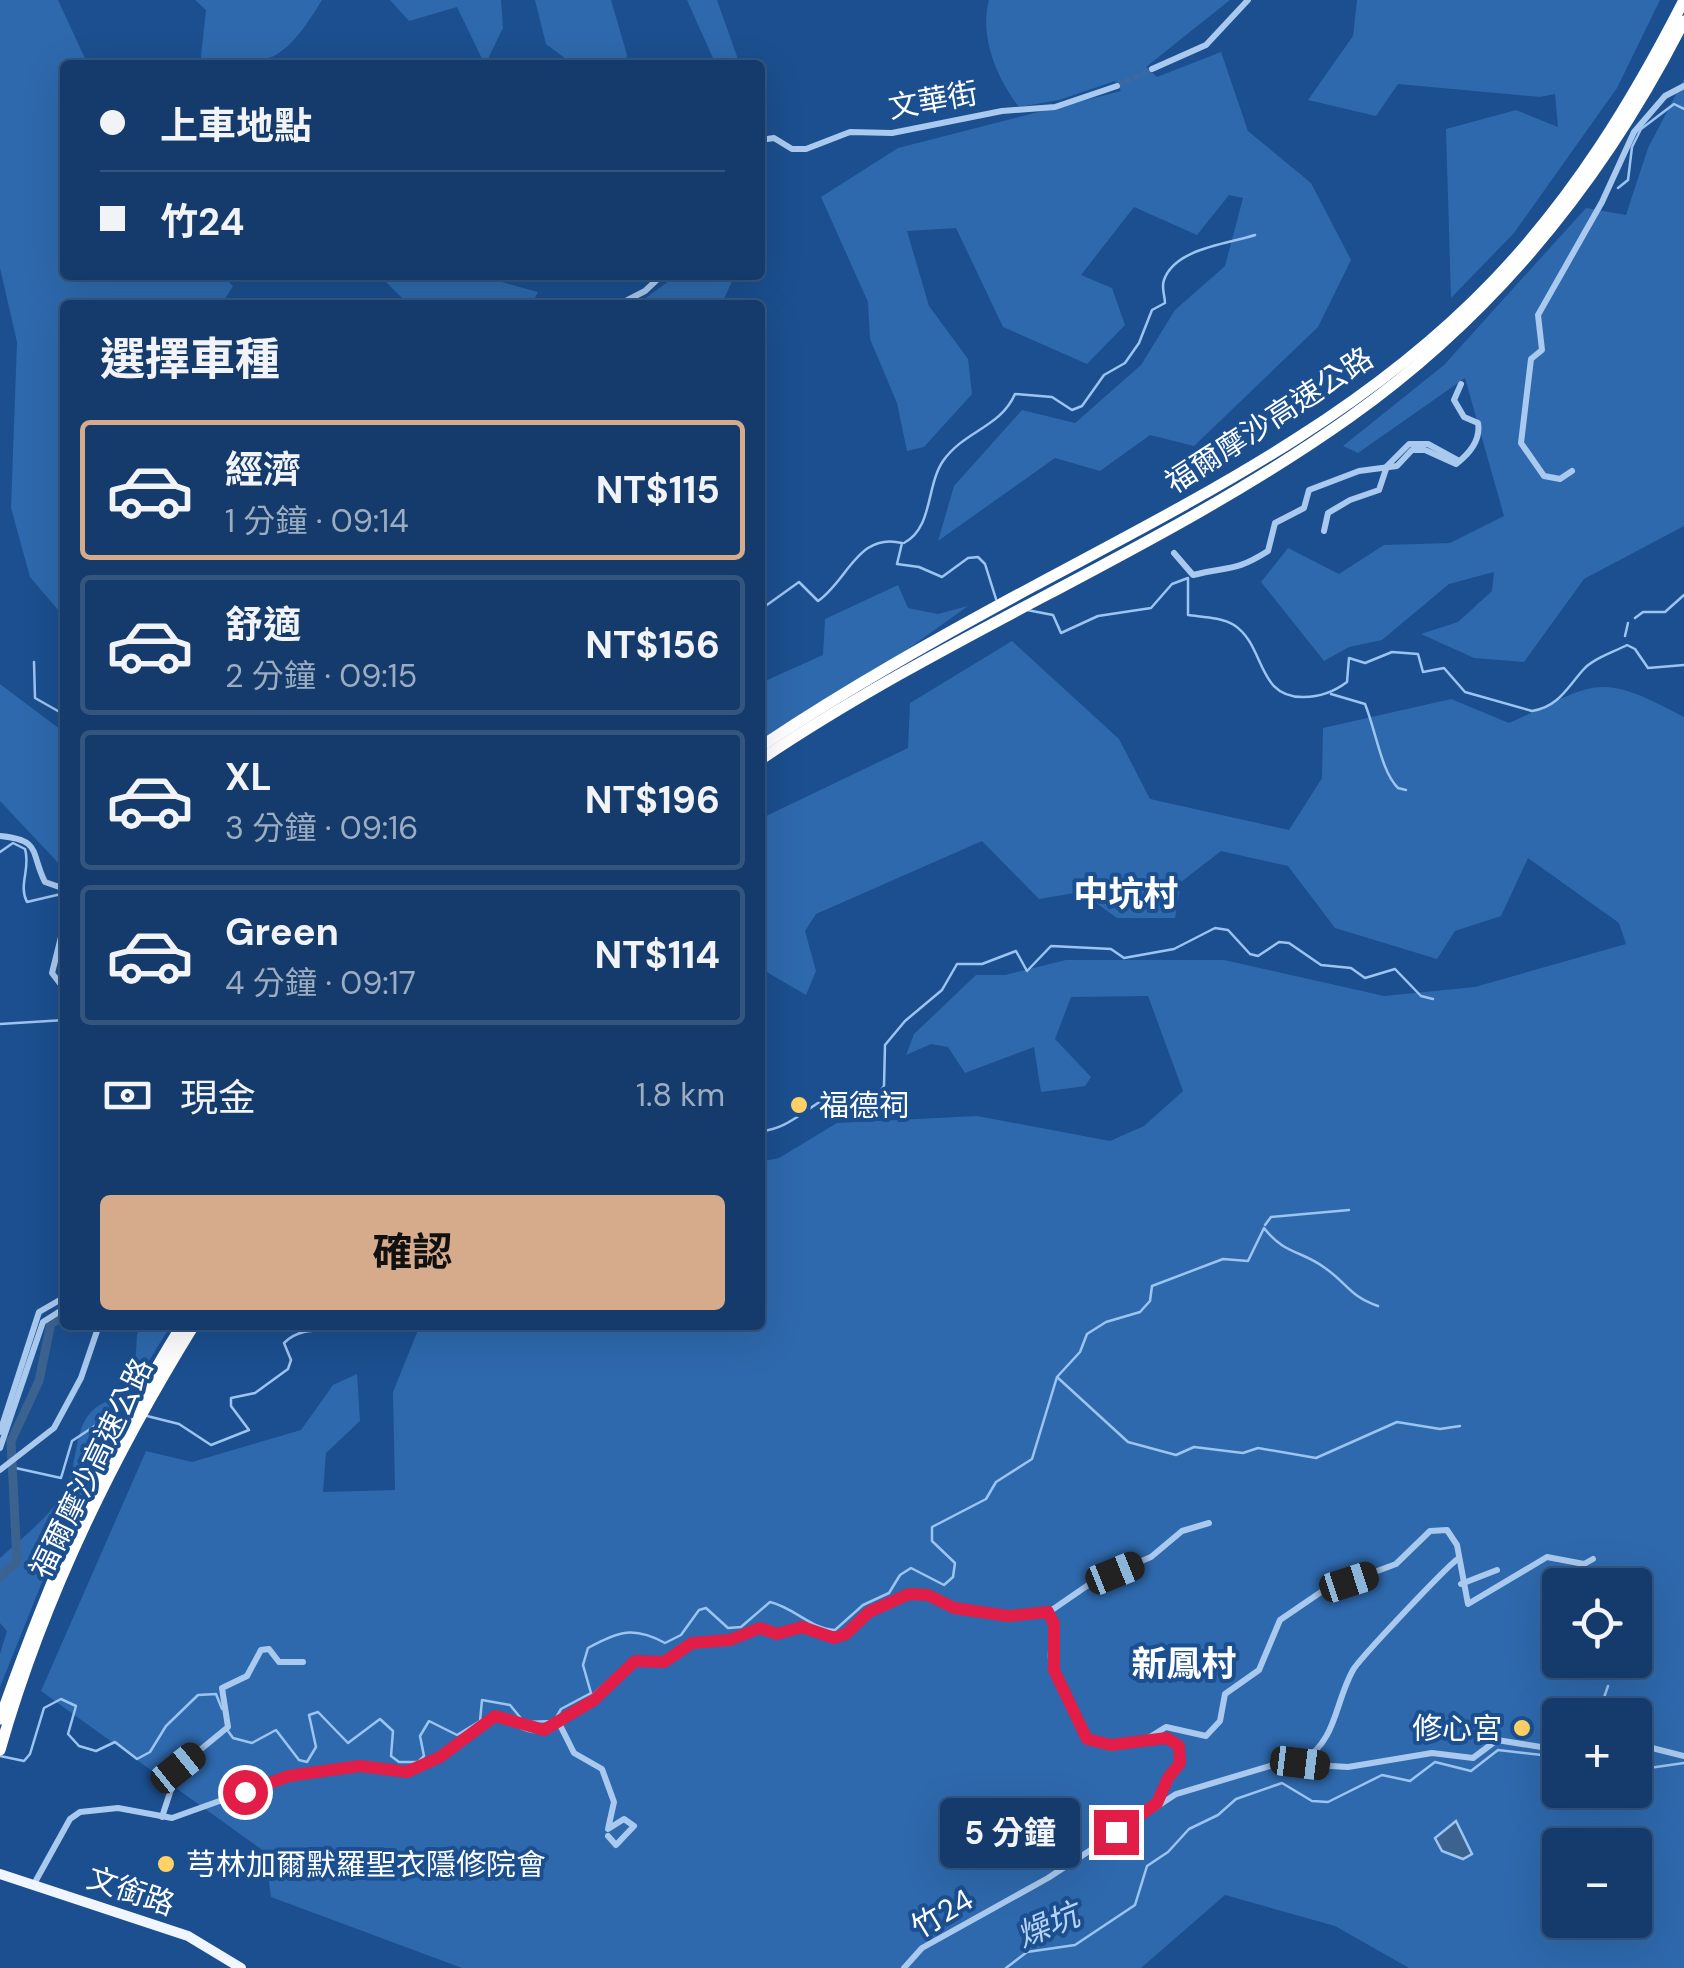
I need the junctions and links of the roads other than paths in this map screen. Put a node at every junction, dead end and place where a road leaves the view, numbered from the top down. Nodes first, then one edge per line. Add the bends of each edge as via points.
1 (1248, 0) edge
2 (1684, 0) edge
3 (1684, 21) edge
4 (1152, 70) tunnel mouth
5 (1117, 86) tunnel mouth
6 (1684, 86) edge
7 (765, 139) edge
8 (657, 280) edge
9 (628, 300) edge
10 (1461, 384) dead end
11 (1387, 466) junction
12 (1572, 471) dead end
13 (1324, 531) dead end
14 (1174, 553) dead end
15 (765, 744) edge
16 (765, 757) edge
17 (0, 836) edge
18 (60, 887) edge
19 (60, 940) edge
20 (60, 983) edge
21 (60, 1300) edge
22 (60, 1311) edge
23 (96, 1330) edge
24 (179, 1330) edge
25 (190, 1330) edge
26 (157, 1374) junction
27 (0, 1432) edge
28 (124, 1437) junction
29 (0, 1446) edge
30 (0, 1470) edge
31 (1208, 1523) dead end
32 (1459, 1558) junction
33 (1593, 1559) dead end
34 (1497, 1570) dead end
35 (1461, 1584) junction
36 (1048, 1612) junction
37 (303, 1662) dead end
38 (1341, 1678) dead end
39 (1343, 1694) junction
40 (0, 1718) edge
41 (559, 1723) junction
42 (1144, 1741) junction
43 (1542, 1747) edge
44 (0, 1750) edge
45 (1652, 1750) edge
46 (1684, 1756) edge
47 (1300, 1763) junction
48 (1157, 1803) junction
49 (162, 1817) junction
50 (608, 1836) dead end
51 (0, 1874) edge
52 (34, 1884) junction
53 (241, 1968) edge
54 (904, 1968) edge

1 - 4 street via 1206,44
2 - 15 highway, 福爾摩沙高速公路 via 1623,113 1573,186 1491,284 1432,339 1343,408 1228,482 850,688
3 - 16 highway, 福爾摩沙高速公路 via 1582,192 1497,291 1384,392 1200,511 960,638
5 - 7 street, 文華街 via 1055,108 1002,111 892,133 850,132 806,149
6 - 12 street via 1665,96 1634,132 1538,314 1542,350 1531,360 1522,443 1544,476
8 - 9 street
10 - 11 street via 1454,400 1479,431 1460,462 1415,443
11 - 13 street via 1380,490 1328,514
11 - 14 street via 1309,490 1304,508 1275,522 1268,551 1238,570 1193,575
17 - 18 street via 30,844 45,882
19 - 20 street via 52,973
21 - 27 street via 39,1312
22 - 29 street via 43,1322
23 - 30 street via 54,1428
24 - 26 highway, 福爾摩沙高速公路
25 - 26 highway, 福爾摩沙高速公路
26 - 28 highway, 福爾摩沙高速公路
28 - 40 highway, 福爾摩沙高速公路 via 40,1606
28 - 44 highway, 福爾摩沙高速公路 via 50,1610
31 - 36 street via 1182,1530 1151,1557 1094,1581
32 - 35 street
32 - 39 street via 1360,1658
32 - 42 street via 1447,1530 1430,1531 1385,1570 1315,1595 1280,1620 1262,1666 1225,1694 1220,1721 1206,1736 1166,1727
33 - 35 street via 1536,1561 1471,1604
34 - 35 street
36 - 41 street via 1008,1616 909,1594 834,1638 802,1627 777,1634 760,1628 730,1640 692,1643 664,1662 635,1661
36 - 42 street via 1054,1670 1087,1739 1111,1745
37 - 49 street via 279,1662 269,1649 260,1650 247,1676 222,1688 228,1726 178,1768
38 - 39 street
39 - 47 street via 1332,1732
41 - 49 street via 530,1730 495,1716 440,1757 407,1772 366,1766 305,1774
41 - 50 street via 574,1753 602,1769 614,1802 608,1829 624,1820 634,1826 616,1845
42 - 48 street via 1167,1738 1182,1754
43 - 47 street via 1497,1740 1473,1758 1432,1753 1348,1767
45 - 46 street
47 - 48 street, 竹24 via 1263,1767
48 - 54 street, 竹24 / 竹24 via 1048,1878 922,1948
49 - 52 street via 118,1808 80,1812
51 - 52 main road, 文銜路
52 - 53 main road, 文銜路 via 188,1936

